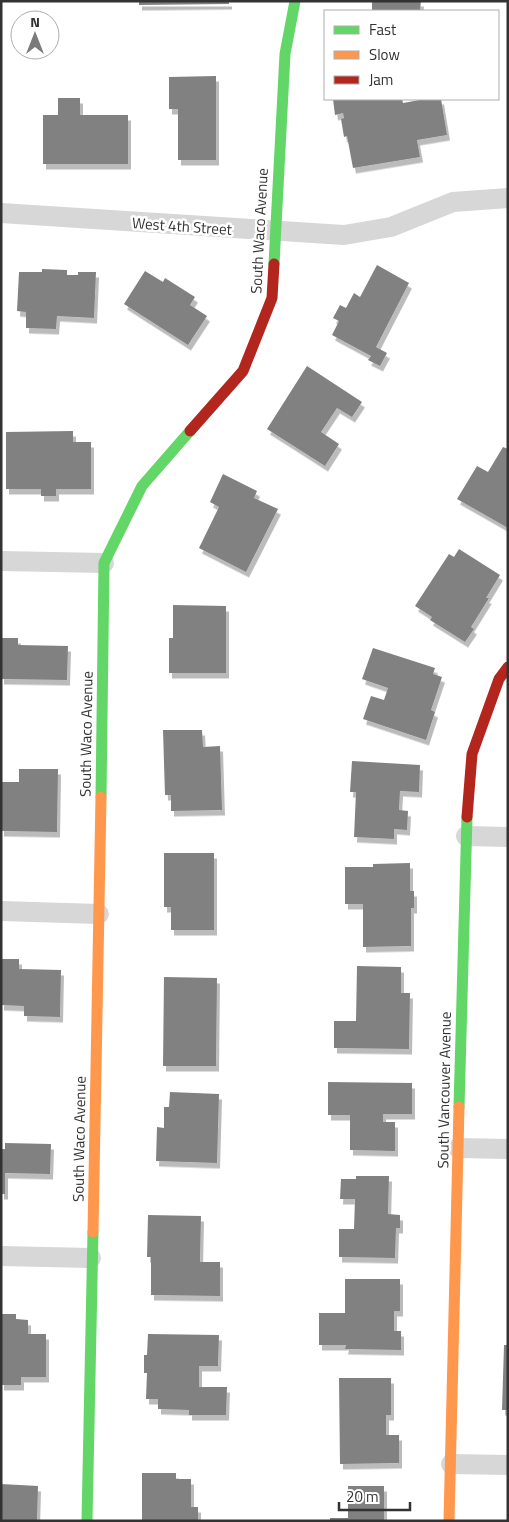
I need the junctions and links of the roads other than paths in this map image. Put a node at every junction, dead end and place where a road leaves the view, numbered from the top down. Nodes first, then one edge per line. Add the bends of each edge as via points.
1 (295, 1) edge
2 (508, 198) edge
3 (1, 213) edge
4 (275, 232) junction
5 (1, 561) edge
6 (104, 564) junction
7 (508, 667) edge
8 (466, 836) junction
9 (508, 837) edge
10 (1, 911) edge
11 (99, 914) junction
12 (458, 1148) junction
13 (508, 1149) edge
14 (1, 1256) edge
15 (91, 1258) junction
16 (451, 1464) junction
17 (508, 1465) edge
18 (87, 1521) edge
19 (449, 1521) edge

1 - 4 street, South Waco Avenue via 285,54
2 - 4 street, West 4th Street via 453,202 391,227 344,235
3 - 4 street, West 4th Street
4 - 6 street, South Waco Avenue via 272,298 243,371 142,486
5 - 6 street
6 - 11 street, South Waco Avenue
7 - 8 street, South Vancouver Avenue via 499,680 472,754
8 - 9 street
8 - 12 street, South Vancouver Avenue
10 - 11 street
11 - 15 street, South Waco Avenue
12 - 13 street
12 - 16 street, South Vancouver Avenue
14 - 15 street
15 - 18 street, South Waco Avenue
16 - 17 street
16 - 19 street, South Vancouver Avenue

